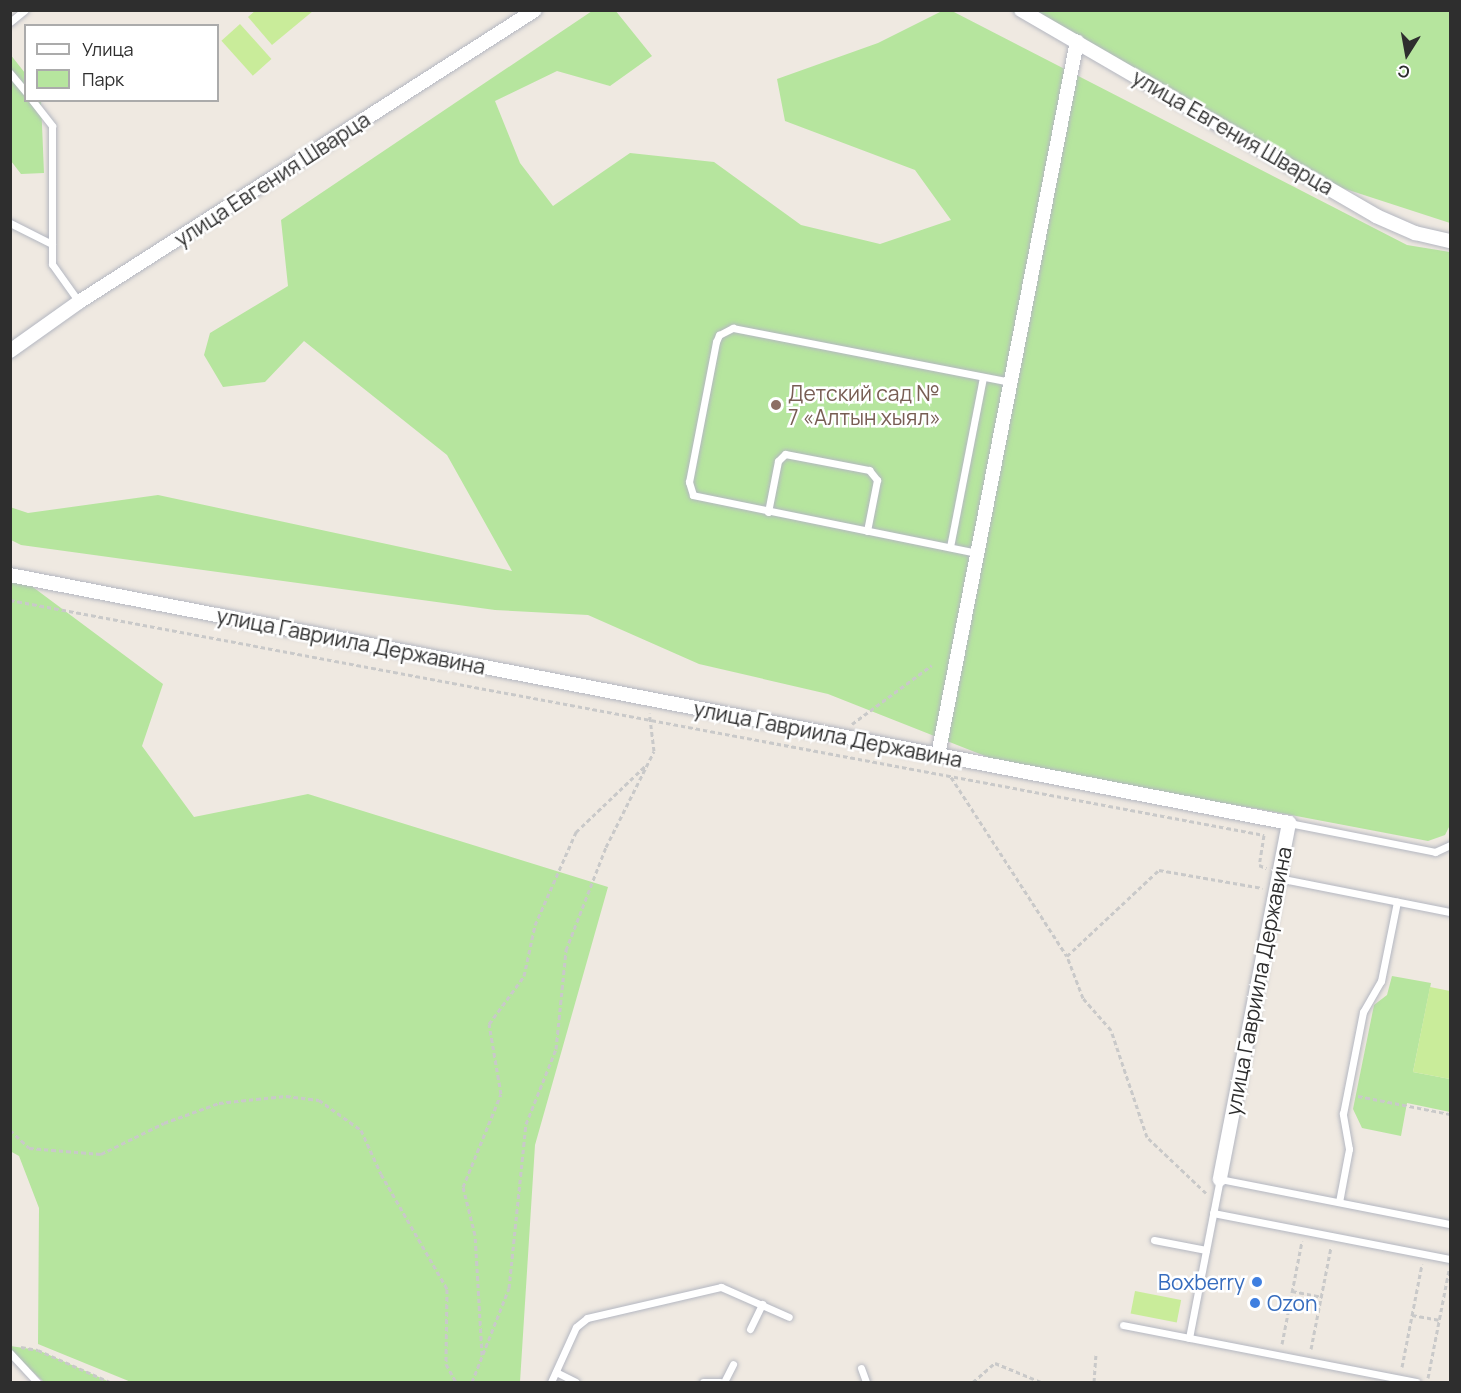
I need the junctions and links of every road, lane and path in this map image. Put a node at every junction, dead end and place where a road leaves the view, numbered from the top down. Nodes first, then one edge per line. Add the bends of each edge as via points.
1 (25, 10) edge
2 (535, 10) edge
3 (1021, 10) edge
4 (10, 22) edge
5 (1077, 40) junction
6 (10, 73) edge
7 (24, 90) edge
8 (34, 102) edge
9 (10, 223) edge
10 (1450, 241) edge
11 (52, 244) junction
12 (79, 302) junction
13 (10, 351) edge
14 (983, 377) junction
15 (1010, 382) junction
16 (768, 512) junction
17 (867, 531) junction
18 (950, 547) junction
19 (977, 553) junction
20 (10, 575) edge
21 (10, 600) edge
22 (933, 665) dead end
23 (651, 699) junction
24 (647, 720) junction
25 (847, 737) junction
26 (938, 755) junction
27 (844, 757) junction
28 (647, 765) junction
29 (951, 777) junction
30 (1289, 823) junction
31 (1450, 845) edge
32 (1278, 880) junction
33 (1397, 902) junction
34 (1450, 912) edge
35 (1067, 956) junction
36 (1347, 1094) junction
37 (1450, 1114) edge
38 (10, 1130) edge
39 (1220, 1179) junction
40 (1215, 1202) junction
41 (1339, 1203) junction
42 (1213, 1213) junction
43 (1450, 1224) edge
44 (1304, 1230) junction
45 (1333, 1236) junction
46 (1154, 1240) dead end
47 (1206, 1250) junction
48 (1424, 1254) junction
49 (1450, 1261) edge
50 (1292, 1291) junction
51 (1322, 1297) junction
52 (762, 1304) junction
53 (1412, 1314) junction
54 (789, 1317) dead end
55 (1439, 1320) junction
56 (1123, 1325) dead end
57 (750, 1329) dead end
58 (1189, 1338) junction
59 (10, 1346) edge
60 (10, 1353) edge
61 (1096, 1355) dead end
62 (1280, 1356) junction
63 (482, 1357) junction
64 (1309, 1361) junction
65 (733, 1364) dead end
66 (861, 1368) dead end
67 (556, 1372) junction
68 (1400, 1379) junction
69 (37, 1383) edge
70 (110, 1383) edge
71 (456, 1383) edge
72 (472, 1383) edge
73 (551, 1383) edge
74 (576, 1383) edge
75 (703, 1383) edge
76 (720, 1383) edge
77 (724, 1383) edge
78 (866, 1383) edge
79 (973, 1383) edge
80 (1041, 1383) edge
81 (1094, 1383) edge
82 (1417, 1383) edge
83 (1427, 1383) edge

1 - 4 lane
2 - 12 street, улица Евгения Шварца
3 - 5 street, улица Евгения Шварца
5 - 10 street, улица Евгения Шварца via 1376,216 1414,233
5 - 15 street
6 - 7 lane
8 - 11 lane via 52,126
9 - 11 lane
11 - 12 lane via 52,264
12 - 13 street, улица Евгения Шварца
14 - 15 lane
14 - 16 lane via 733,328 726,330 716,342 690,490 700,499
14 - 18 lane
15 - 19 street
16 - 17 lane
16 - 17 lane via 782,455 858,468 877,477
17 - 18 lane
18 - 19 lane
19 - 26 street
20 - 23 street, улица Гавриила Державина
21 - 24 path
22 - 25 path via 849,726
23 - 24 path
23 - 25 street, улица Гавриила Державина
24 - 27 path
24 - 28 path via 654,751
25 - 26 street, улица Гавриила Державина
25 - 27 path
26 - 30 street, улица Гавриила Державина
27 - 29 path
28 - 63 path via 606,847 566,951 556,1049 526,1124 509,1288
28 - 63 path via 576,832 536,925 524,976 489,1024 501,1094 463,1187 475,1235
29 - 32 path via 1264,835 1259,865
29 - 35 path
30 - 31 lane via 1435,852
30 - 32 street, улица Гавриила Державина
32 - 33 lane
32 - 35 path via 1159,870
32 - 39 street, улица Гавриила Державина
33 - 34 lane
33 - 36 lane via 1381,981 1363,1012
35 - 40 path via 1083,998 1111,1030 1148,1137
36 - 37 path
36 - 41 lane via 1343,1118 1349,1149
38 - 71 path via 29,1148 100,1154 164,1123 219,1103 286,1096 319,1100 362,1130 381,1174 447,1289 446,1364
39 - 40 lane
39 - 41 lane
40 - 42 lane
41 - 43 lane
42 - 44 lane
42 - 47 lane
44 - 45 lane
44 - 50 path
45 - 48 lane
45 - 51 path
46 - 47 lane
47 - 58 lane
48 - 49 lane
48 - 53 path
49 - 55 path
50 - 51 path
50 - 62 path
51 - 64 path
52 - 54 lane
52 - 57 lane
52 - 67 lane via 721,1287 587,1318 576,1327
53 - 55 path
53 - 68 path
55 - 83 path
56 - 58 lane
58 - 62 lane
59 - 70 path via 38,1350
60 - 69 lane
61 - 81 path
62 - 64 lane
63 - 72 path
64 - 68 lane
65 - 77 lane
66 - 78 lane
67 - 73 lane
67 - 74 lane
68 - 82 lane
75 - 76 lane
79 - 80 path via 995,1364

